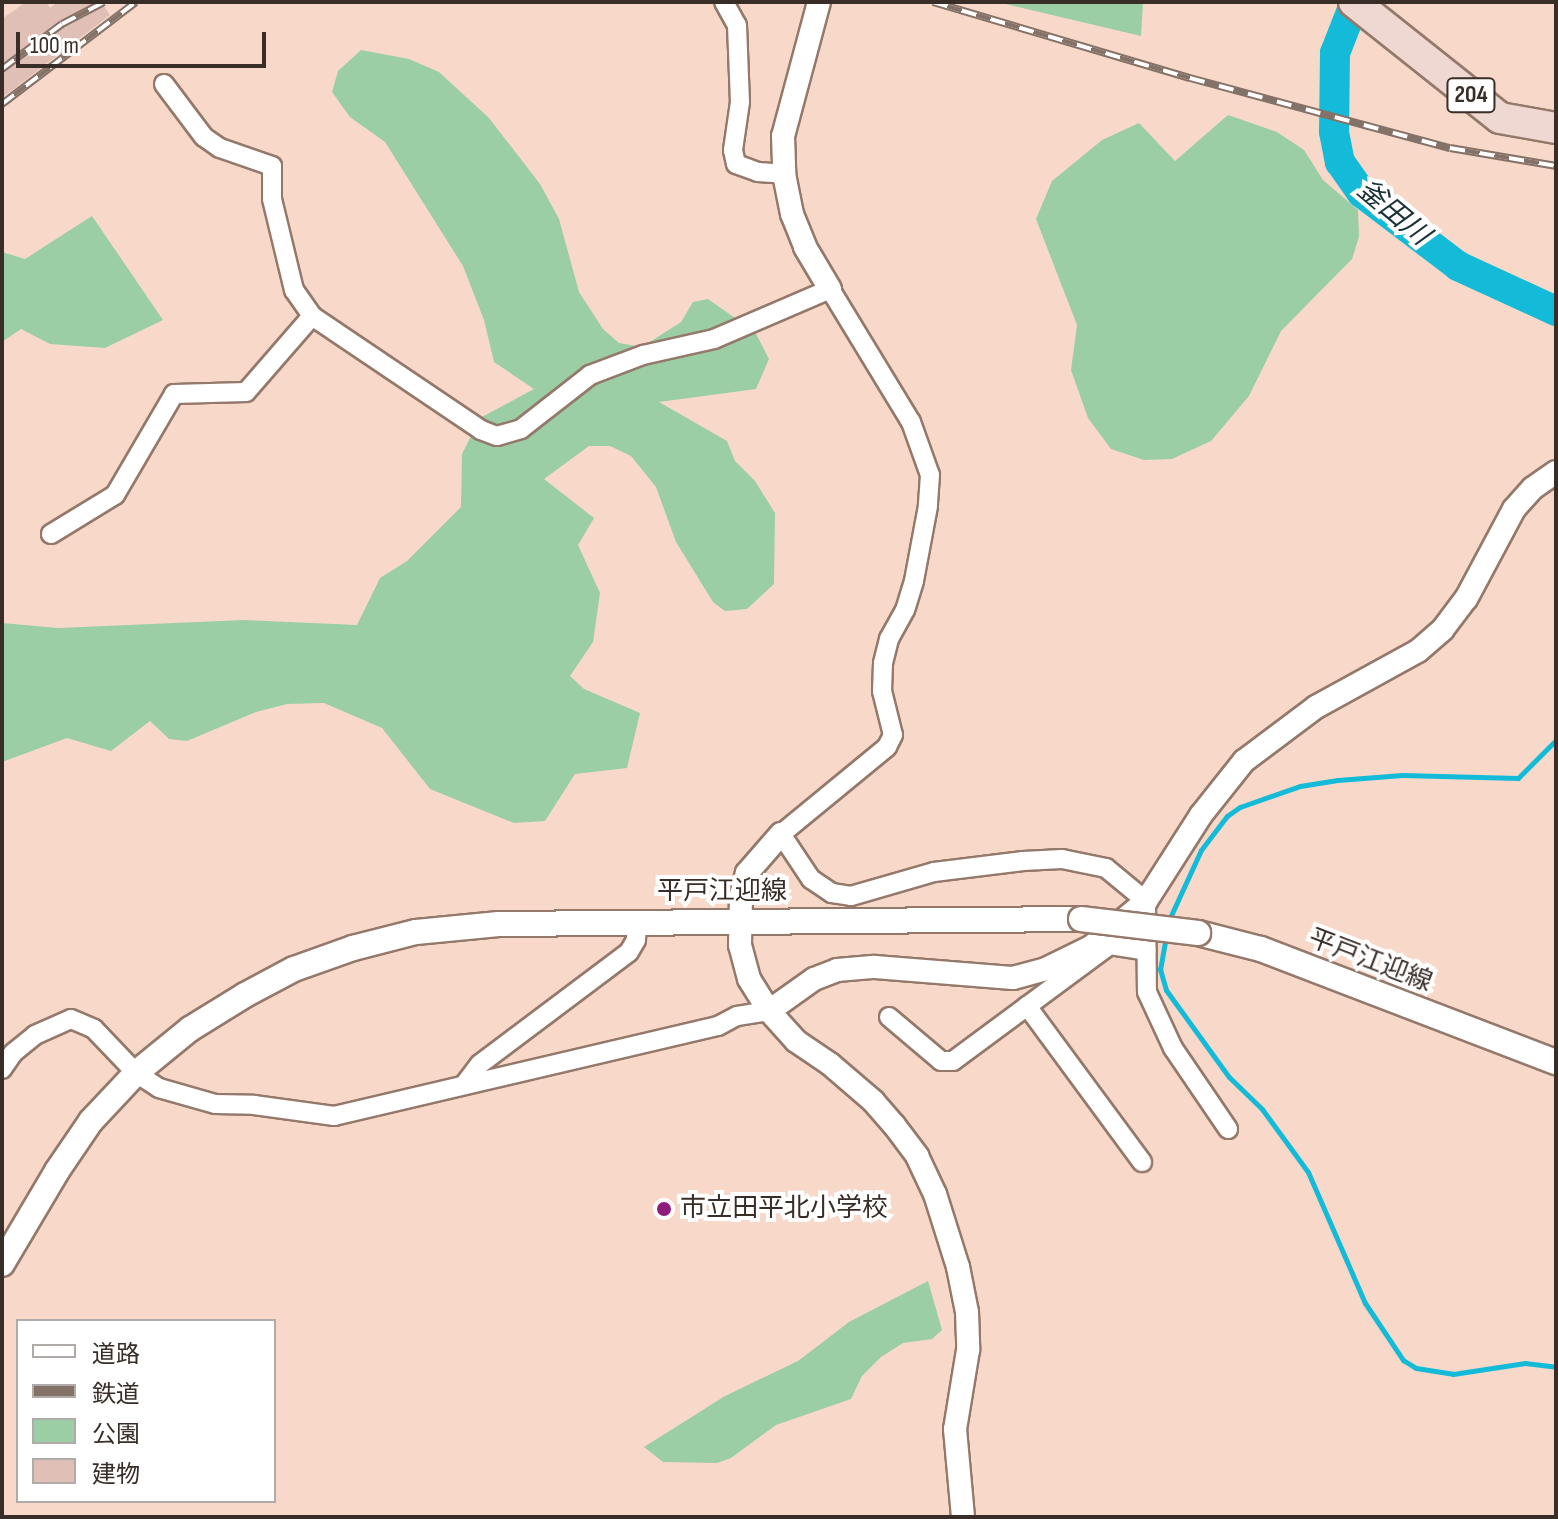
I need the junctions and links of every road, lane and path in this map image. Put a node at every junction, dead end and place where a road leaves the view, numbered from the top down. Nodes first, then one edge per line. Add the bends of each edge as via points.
1 (724, 2) edge
2 (819, 2) edge
3 (1354, 2) edge
4 (164, 84) dead end
5 (1556, 128) edge
6 (784, 174) junction
7 (830, 289) junction
8 (312, 316) junction
9 (1556, 472) edge
10 (51, 534) dead end
11 (781, 834) junction
12 (1146, 901) junction
13 (637, 920) junction
14 (739, 920) junction
15 (1147, 951) junction
16 (1027, 1006) junction
17 (769, 1011) junction
18 (889, 1017) dead end
19 (7, 1051) edge
20 (1556, 1062) edge
21 (2, 1069) edge
22 (136, 1073) junction
23 (464, 1085) junction
24 (1228, 1129) dead end
25 (1142, 1162) dead end
26 (2, 1264) edge
27 (963, 1517) edge

1 - 6 street via 737,25 736,164
2 - 6 street via 783,136
3 - 5 highway, 204 via 1500,118
4 - 8 street via 204,137 272,166 272,199 294,290
6 - 7 street via 796,225
7 - 8 street via 714,339 643,355 590,375 521,429 497,436
7 - 11 street via 911,422 930,475 928,506 914,581 883,663 882,691 893,735 887,747
8 - 10 street via 246,392 174,394 115,495
9 - 12 street via 1514,509 1466,599 1443,629 1394,667 1291,724 1244,761 1201,815
11 - 12 street via 811,879 832,893 851,896 934,872 1062,859 1106,868
11 - 14 street via 747,873
12 - 15 street
12 - 17 street via 1091,947 1046,969 1013,978 875,967 837,970 814,979
13 - 14 main road, 平戸江迎線
13 - 22 main road, 平戸江迎線 via 416,932 353,948 294,969 245,995 190,1029
13 - 23 street via 629,952 480,1064
14 - 17 street via 749,979
14 - 20 main road, 平戸江迎線, bridge via 1081,919 1198,933 1274,954
15 - 16 street via 1110,945
15 - 24 street via 1147,992 1173,1048
16 - 18 street via 953,1061 941,1061
16 - 25 street
17 - 23 street
17 - 27 street via 796,1041 873,1101 917,1156 935,1194 967,1312 968,1350 955,1429
19 - 21 street
19 - 22 street via 71,1019 94,1029
22 - 23 street via 159,1088 215,1104 334,1116
22 - 26 main road, 平戸江迎線 via 91,1121

